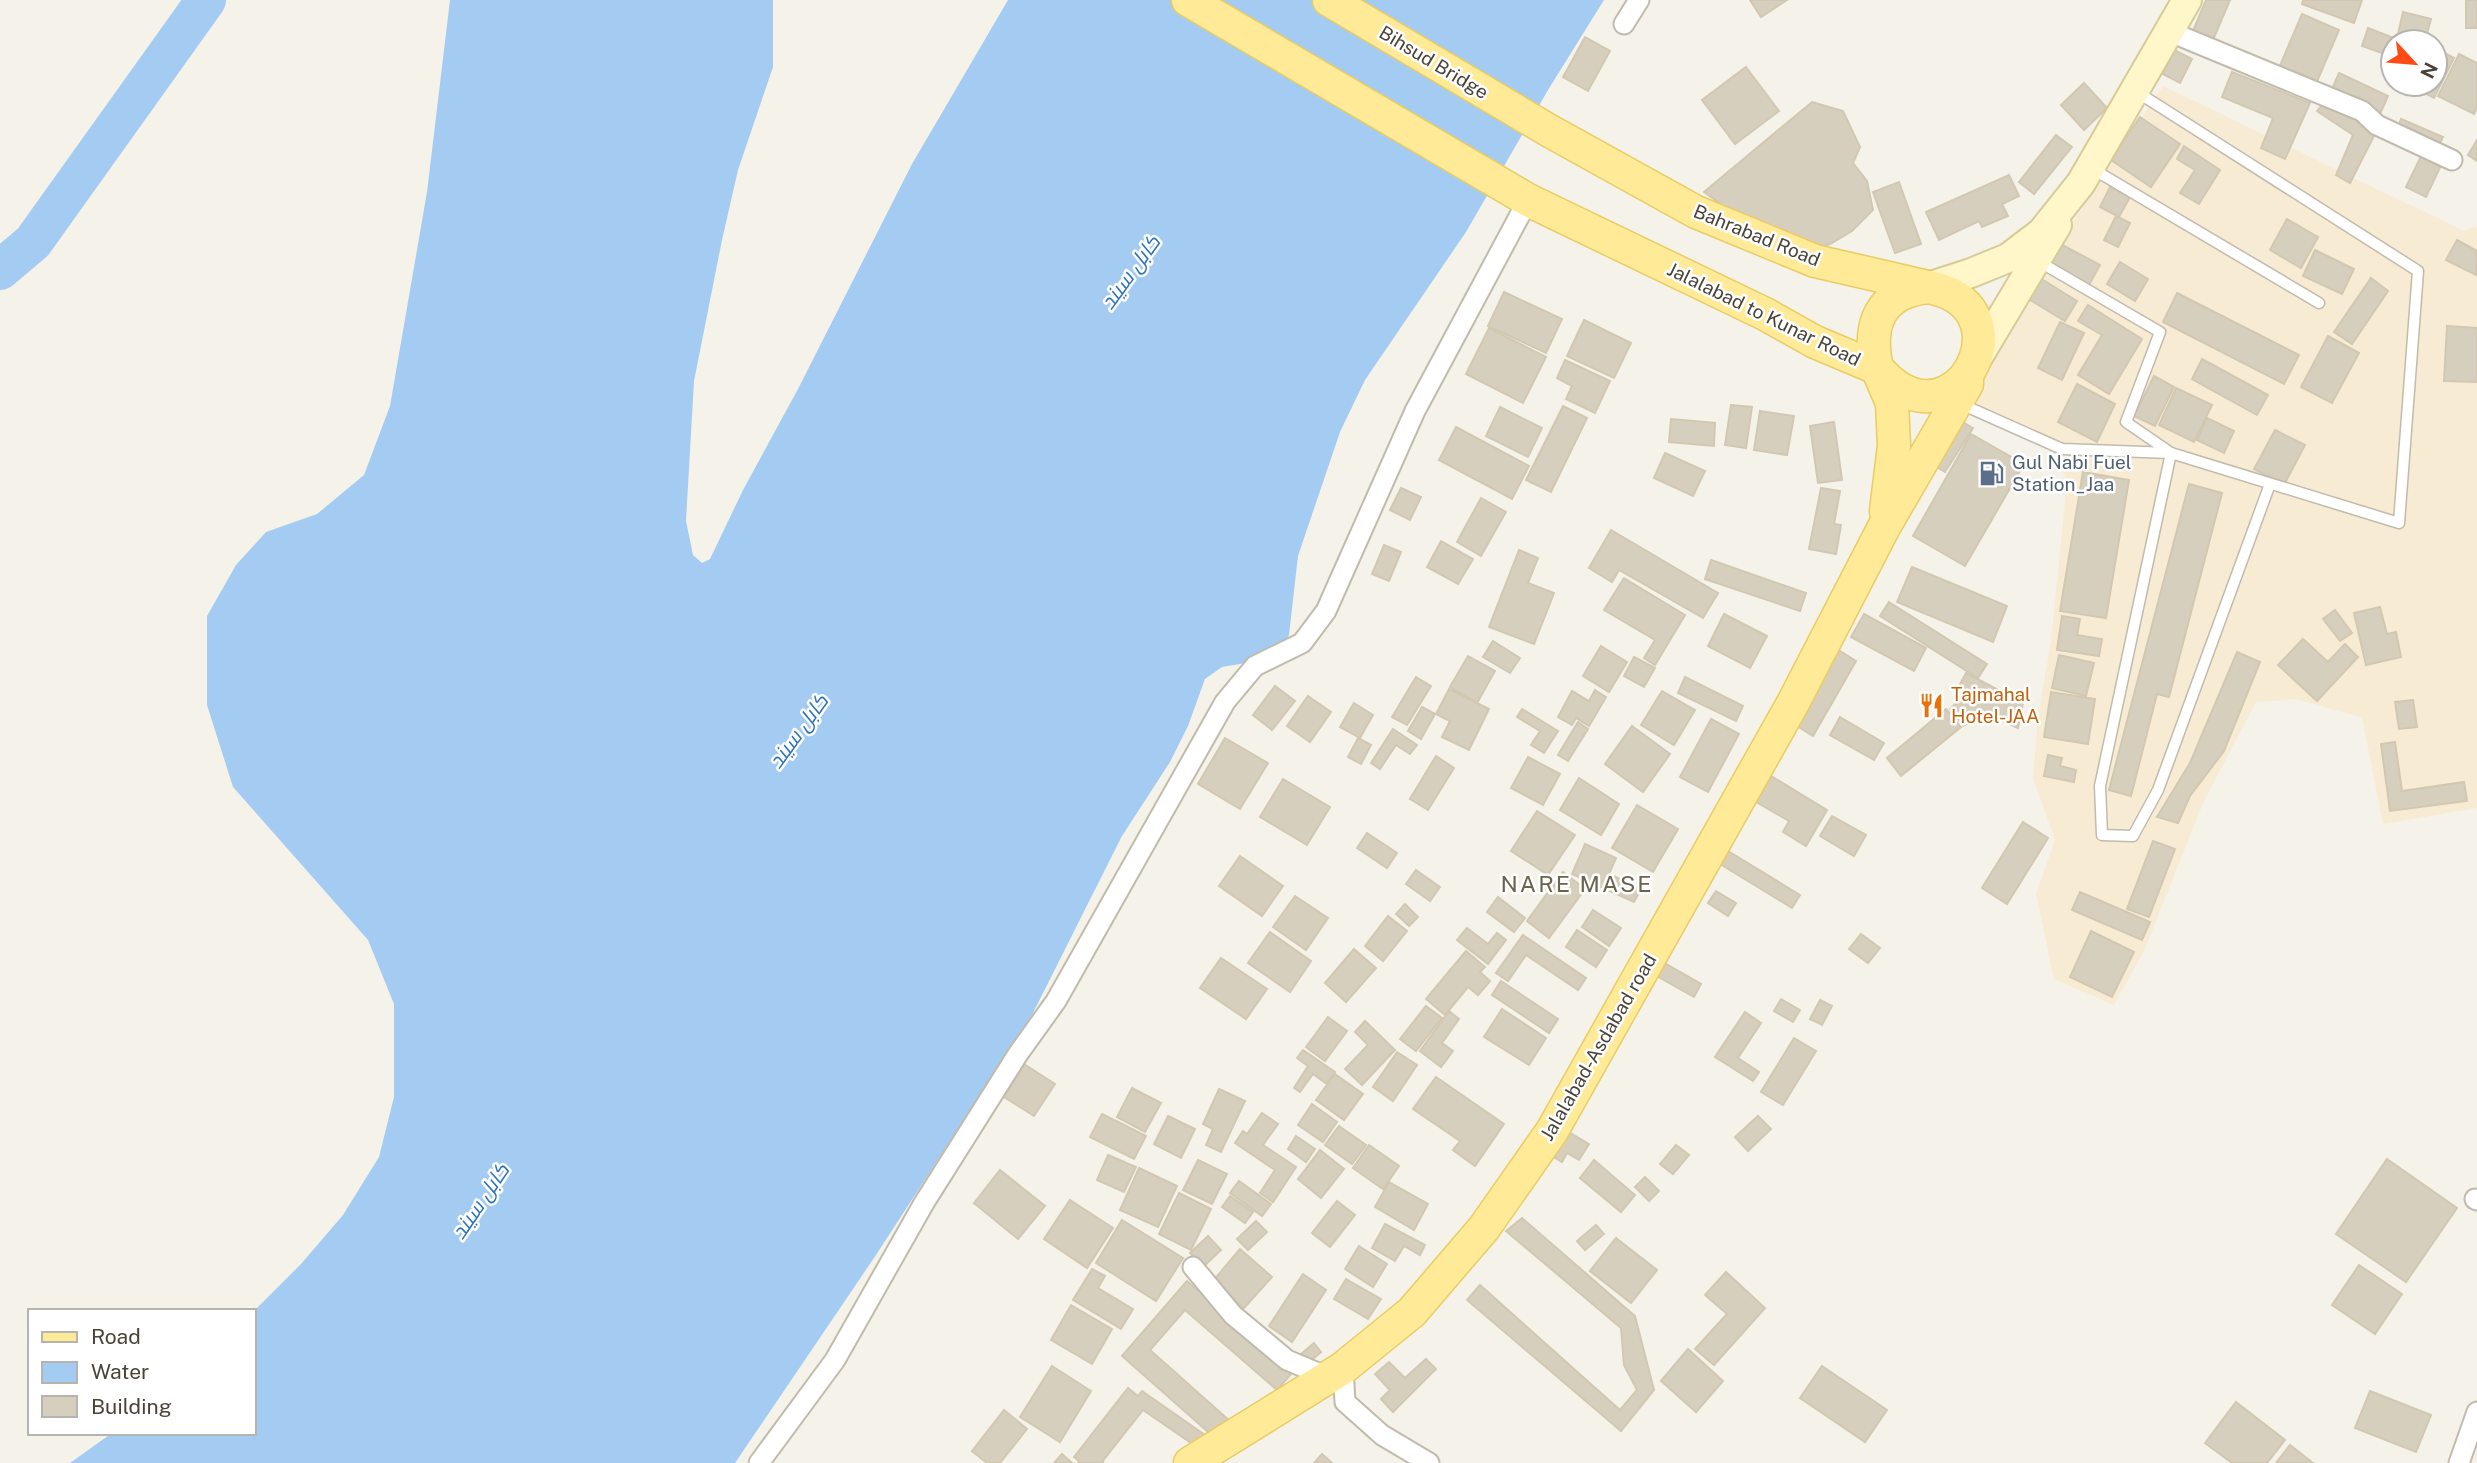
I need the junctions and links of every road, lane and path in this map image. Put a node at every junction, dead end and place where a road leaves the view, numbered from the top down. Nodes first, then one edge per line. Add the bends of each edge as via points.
1 (1188, 0) edge
2 (1329, 0) edge
3 (1639, 0) edge
4 (2187, 0) edge
5 (1623, 24) dead end
6 (2168, 31) junction
7 (2134, 90) junction
8 (1539, 124) joint
9 (2452, 160) dead end
10 (2085, 175) junction
11 (1517, 194) junction
12 (2037, 261) junction
13 (1928, 287) junction
14 (2319, 303) dead end
15 (1877, 368) junction
16 (1967, 379) junction
17 (2171, 453) junction
18 (2270, 484) junction
19 (1884, 527) junction
20 (1193, 1267) dead end
21 (1336, 1373) junction
22 (2477, 1412) edge
23 (759, 1463) edge
24 (1190, 1463) edge
25 (1429, 1463) edge
26 (2459, 1463) edge

1 - 11 main road, Jalalabad to Kunar Road
2 - 8 main road, Bihsud Bridge
3 - 5 street
4 - 6 main road, Bahrabad Road
6 - 7 main road, Bahrabad Road
6 - 9 street via 2362,111 2377,125
7 - 10 main road, Bahrabad Road
7 - 18 lane via 2418,271 2399,523
8 - 13 main road, Bahrabad Road via 1696,212 1803,257
10 - 12 main road
10 - 13 main road, Bahrabad Road via 2042,232 2008,258
10 - 14 lane
11 - 15 main road, Jalalabad to Kunar Road via 1815,342
11 - 23 street via 1326,611 1302,643 1255,666 1225,702 1056,1001 924,1203 835,1360
12 - 16 main road
12 - 17 lane via 2160,332 2126,422
13 - 15 main road via 1897,295 1885,306 1872,335
13 - 16 main road via 1959,298 1978,324 1980,341
15 - 16 main road via 1903,390 1920,395 1937,394
15 - 19 main road, Jalalabad to Kunar Road via 1892,403 1894,446
16 - 17 lane via 2062,449
16 - 19 main road, Jalalabad-Asdabad road
17 - 18 lane
17 - 18 lane via 2100,786 2102,835 2133,836 2158,790
19 - 21 main road, Jalalabad-Asdabad road via 1793,703 1552,1131 1484,1228 1412,1312
20 - 21 street via 1233,1315 1287,1360
21 - 24 main road, Jalalabad-Asdabad road
21 - 25 street via 1345,1402 1382,1435
22 - 26 street

